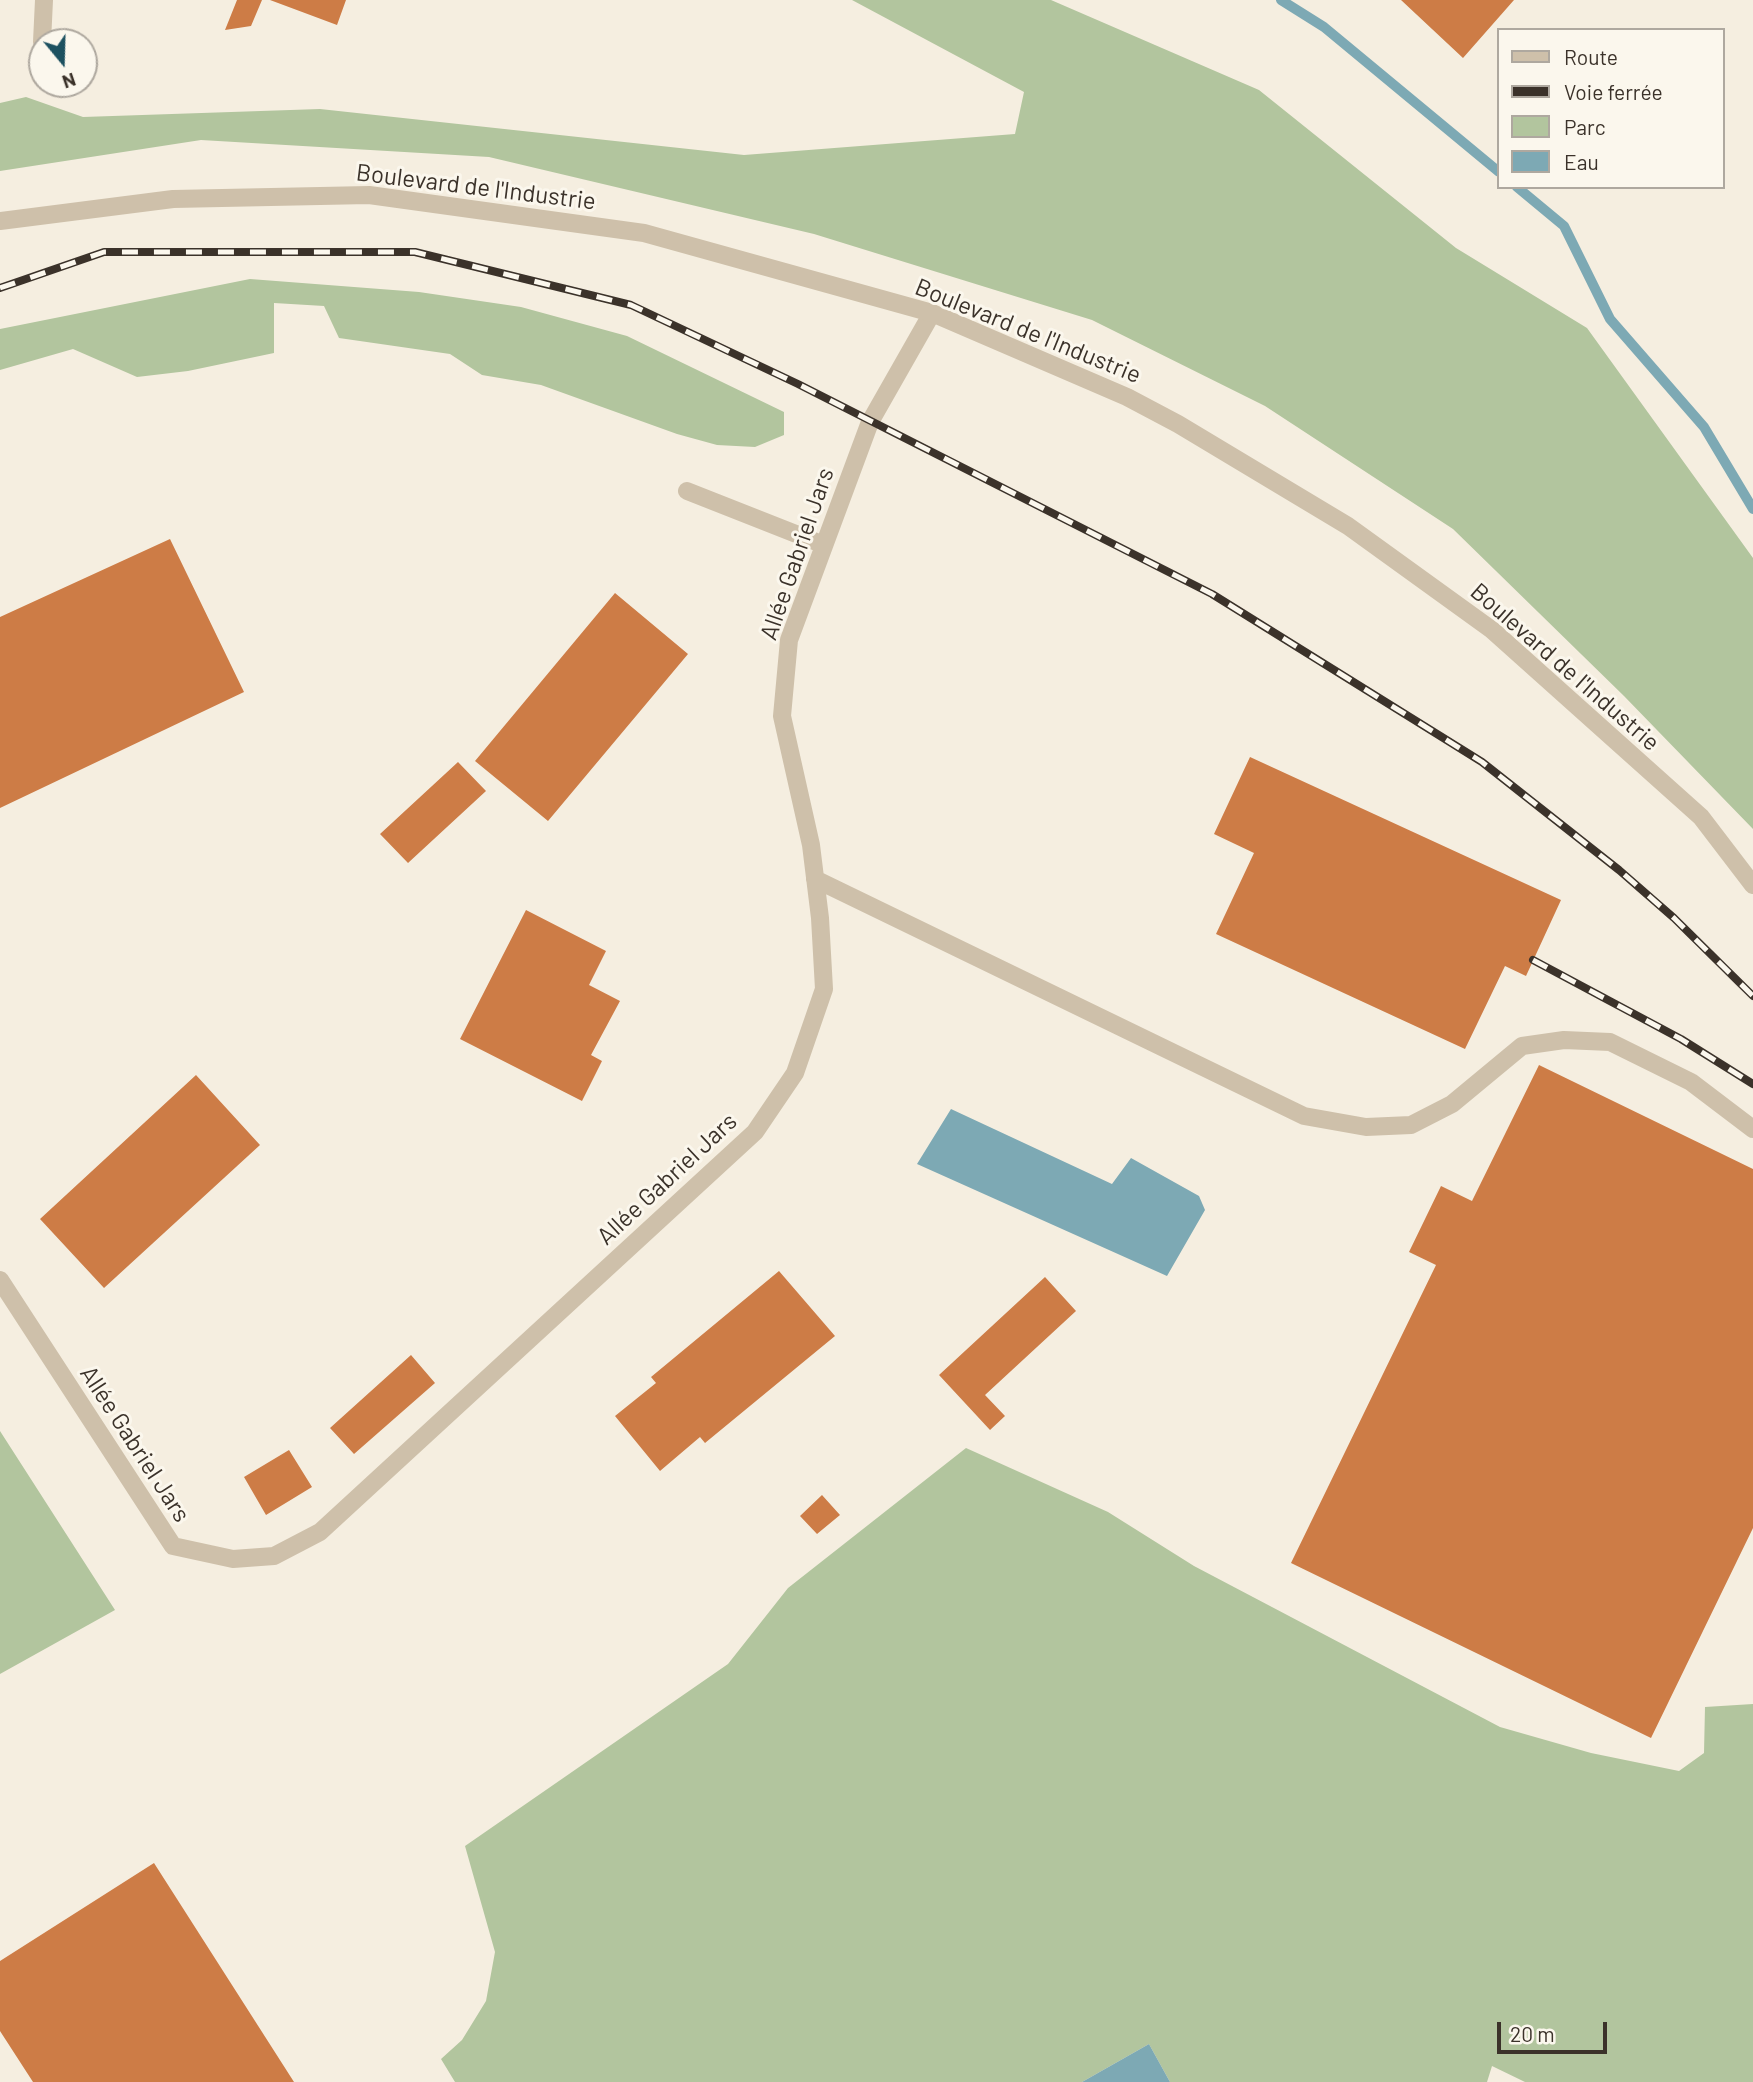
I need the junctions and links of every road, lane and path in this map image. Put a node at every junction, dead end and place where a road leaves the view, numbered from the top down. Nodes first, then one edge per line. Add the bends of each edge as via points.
1 (44, 0) edge
2 (43, 28) edge
3 (0, 221) edge
4 (932, 313) junction
5 (687, 491) dead end
6 (824, 545) junction
7 (815, 878) junction
8 (1753, 884) edge
9 (1753, 1129) edge
10 (0, 1280) edge

1 - 2 street
3 - 4 street, Boulevard de l'Industrie via 173,199 369,195 643,233
4 - 6 street, Allée Gabriel Jars via 870,422
4 - 8 street, Boulevard de l'Industrie via 1127,397 1348,526 1492,630 1700,817
5 - 6 street
6 - 7 street, Allée Gabriel Jars via 789,640 782,716
7 - 9 street via 1304,1116 1366,1127 1411,1125 1452,1104 1522,1046 1610,1042 1691,1082
7 - 10 street, Allée Gabriel Jars via 824,989 795,1073 755,1132 320,1532 274,1556 233,1559 173,1546

